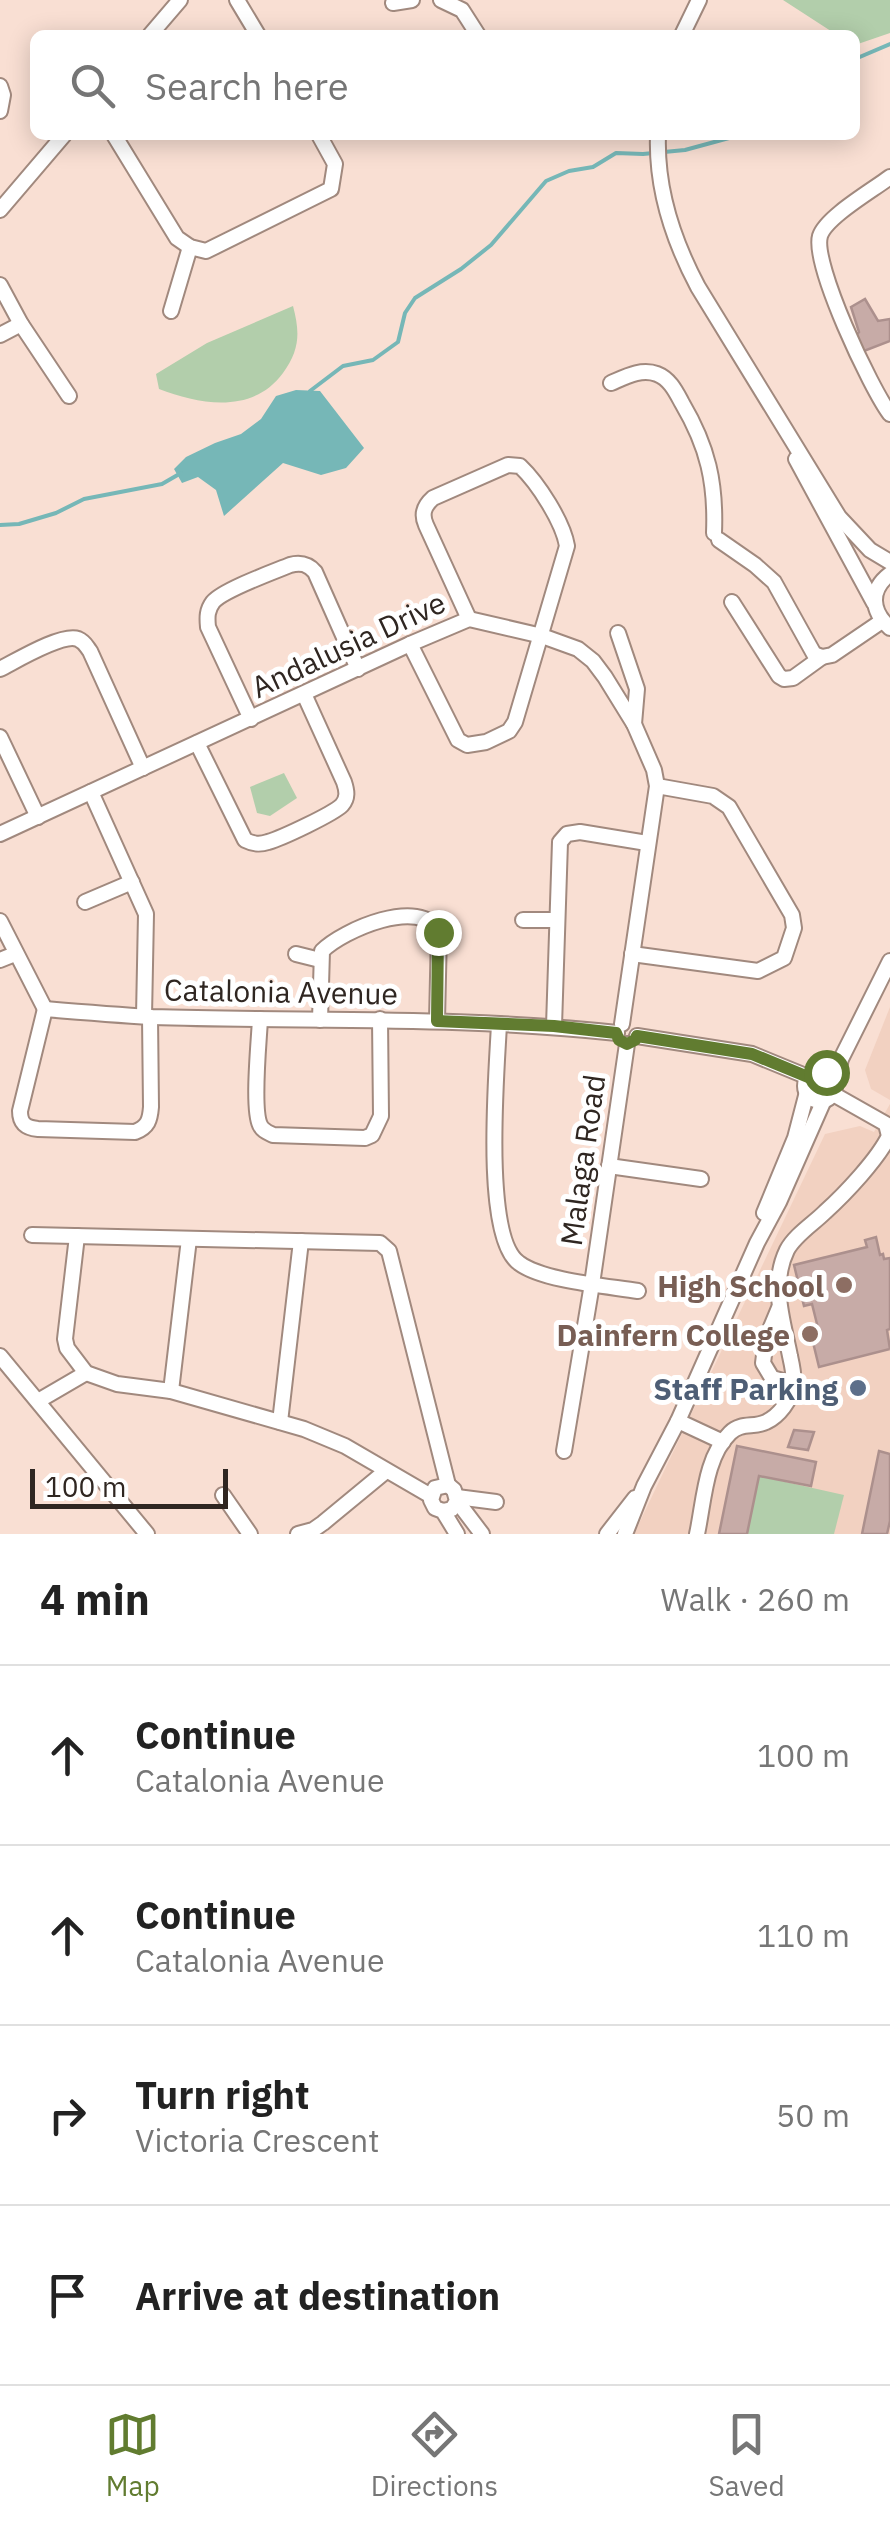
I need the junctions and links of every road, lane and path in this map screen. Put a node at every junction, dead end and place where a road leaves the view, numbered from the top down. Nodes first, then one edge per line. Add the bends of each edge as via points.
1 (180, 0) edge
2 (237, 0) edge
3 (412, 0) edge
4 (441, 0) edge
5 (688, 0) edge
6 (699, 0) edge
7 (393, 3) dead end
8 (154, 30) edge
9 (255, 30) edge
10 (475, 30) edge
11 (676, 30) edge
12 (684, 30) edge
13 (0, 86) edge
14 (0, 111) edge
15 (60, 140) edge
16 (117, 140) edge
17 (322, 140) edge
18 (658, 141) edge
19 (890, 178) edge
20 (0, 210) edge
21 (190, 247) junction
22 (0, 285) edge
23 (171, 311) dead end
24 (21, 324) junction
25 (0, 336) edge
26 (611, 383) dead end
27 (69, 396) dead end
28 (890, 414) edge
29 (779, 422) junction
30 (890, 562) edge
31 (890, 574) edge
32 (732, 602) dead end
33 (874, 603) junction
34 (469, 619) junction
35 (888, 626) edge
36 (618, 633) dead end
37 (542, 636) junction
38 (410, 644) junction
39 (822, 657) junction
40 (358, 668) junction
41 (0, 669) edge
42 (304, 694) junction
43 (250, 719) junction
44 (634, 724) junction
45 (0, 737) edge
46 (197, 744) junction
47 (144, 768) junction
48 (656, 786) junction
49 (91, 792) junction
50 (38, 818) junction
51 (0, 834) edge
52 (647, 843) junction
53 (132, 882) junction
54 (85, 902) dead end
55 (523, 920) dead end
56 (556, 920) junction
57 (0, 921) edge
58 (15, 954) junction
59 (296, 954) dead end
60 (632, 954) junction
61 (0, 960) edge
62 (320, 960) junction
63 (890, 961) edge
64 (45, 1010) junction
65 (147, 1016) junction
66 (260, 1019) junction
67 (320, 1020) junction
68 (380, 1020) junction
69 (437, 1021) junction
70 (498, 1024) junction
71 (554, 1026) junction
72 (626, 1034) junction
73 (841, 1059) junction
74 (812, 1080) junction
75 (830, 1092) junction
76 (890, 1129) edge
77 (609, 1166) junction
78 (701, 1179) dead end
79 (32, 1235) dead end
80 (77, 1236) junction
81 (189, 1239) junction
82 (302, 1241) junction
83 (757, 1243) junction
84 (592, 1284) junction
85 (638, 1291) dead end
86 (779, 1308) junction
87 (0, 1356) edge
88 (86, 1373) junction
89 (794, 1384) junction
90 (171, 1391) junction
91 (38, 1400) junction
92 (678, 1421) junction
93 (280, 1422) junction
94 (723, 1442) junction
95 (564, 1451) dead end
96 (386, 1471) junction
97 (644, 1486) junction
98 (223, 1495) dead end
99 (454, 1495) junction
100 (431, 1496) junction
101 (496, 1502) dead end
102 (443, 1512) junction
103 (309, 1533) edge
104 (147, 1534) edge
105 (250, 1534) edge
106 (457, 1534) edge
107 (482, 1534) edge
108 (606, 1534) edge
109 (625, 1534) edge
110 (697, 1534) edge

1 - 8 street
2 - 9 street
3 - 7 street
4 - 10 street via 462,10
5 - 11 street
6 - 12 street
13 - 14 street
15 - 20 street
16 - 21 street via 177,238
17 - 21 street via 335,164 327,192 206,250
18 - 29 street via 682,258
19 - 28 street via 828,223 819,248 847,332
21 - 23 street
22 - 24 street
24 - 25 street
24 - 27 street
26 - 39 street via 650,372 672,386 702,440 717,537 774,582 814,654
29 - 30 street via 839,517
29 - 33 street
31 - 33 street via 878,585
32 - 39 street via 784,680
33 - 35 street
34 - 37 street, Andalusia Drive
34 - 37 street via 424,509 433,498 513,464 532,479 567,546
34 - 38 street, Andalusia Drive
35 - 39 street
36 - 44 street via 637,690
37 - 38 street via 512,727 470,745 454,736
37 - 44 street, Andalusia Drive via 592,661
38 - 40 street, Andalusia Drive
40 - 42 street, Andalusia Drive
40 - 43 street via 310,566 290,565 223,594 209,610 208,626
41 - 47 street via 60,640 83,642
42 - 43 street, Andalusia Drive
42 - 46 street via 347,794 331,812 267,843 245,840
43 - 46 street, Andalusia Drive
44 - 48 street, Andalusia Drive
45 - 50 street
46 - 47 street, Andalusia Drive
47 - 49 street, Andalusia Drive
48 - 52 street, Andalusia Drive
48 - 60 street via 713,796 729,806 794,928 784,958 758,972
49 - 50 street, Andalusia Drive
49 - 53 street
50 - 51 street, Andalusia Drive
52 - 56 street via 580,832 563,836
52 - 60 street, Andalusia Drive
53 - 54 street
53 - 65 street via 146,922
55 - 56 street
56 - 71 street
57 - 58 street
58 - 61 street
58 - 64 street
59 - 62 street
60 - 72 street, Andalusia Drive
62 - 67 street
62 - 69 street via 327,946 379,920 427,918 438,932
63 - 73 street
64 - 65 street, Catalonia Avenue
64 - 65 street via 20,1111 24,1125 38,1129 135,1132 145,1126 151,1107
65 - 66 street, Catalonia Avenue
66 - 67 street, Catalonia Avenue
66 - 68 street via 257,1106 266,1132 365,1138 381,1116
67 - 68 street, Catalonia Avenue
68 - 69 street, Catalonia Avenue
69 - 70 street, Catalonia Avenue
70 - 71 street, Catalonia Avenue
70 - 84 street via 494,1185 508,1252 529,1270
71 - 72 street, Catalonia Avenue
72 - 74 street, Catalonia Avenue via 752,1054
72 - 77 street, Malaga Road
73 - 74 street
73 - 75 street
74 - 75 street via 830,1075
74 - 75 street, Catalonia Avenue via 814,1099
74 - 83 street
75 - 76 street
75 - 83 street
76 - 86 street via 874,1159 792,1241 781,1268
77 - 78 street
77 - 84 street, Malaga Road
79 - 80 street
80 - 81 street
80 - 88 street via 65,1340
81 - 82 street
81 - 90 street
82 - 93 street
82 - 99 street via 380,1243 389,1251
83 - 92 street
84 - 85 street, Malaga Road
84 - 95 street, Malaga Road
86 - 89 street
86 - 89 street via 762,1363 772,1378
87 - 91 street
88 - 90 street
88 - 91 street
89 - 94 street via 768,1422 743,1425
90 - 93 street
91 - 104 street
92 - 94 street
92 - 97 street
93 - 96 street via 345,1446
94 - 110 street via 712,1460
96 - 100 street
96 - 103 street
97 - 108 street
97 - 109 street
98 - 105 street
99 - 100 street via 435,1488
99 - 101 street
99 - 102 street via 452,1509
99 - 107 street
100 - 102 street
102 - 106 street

